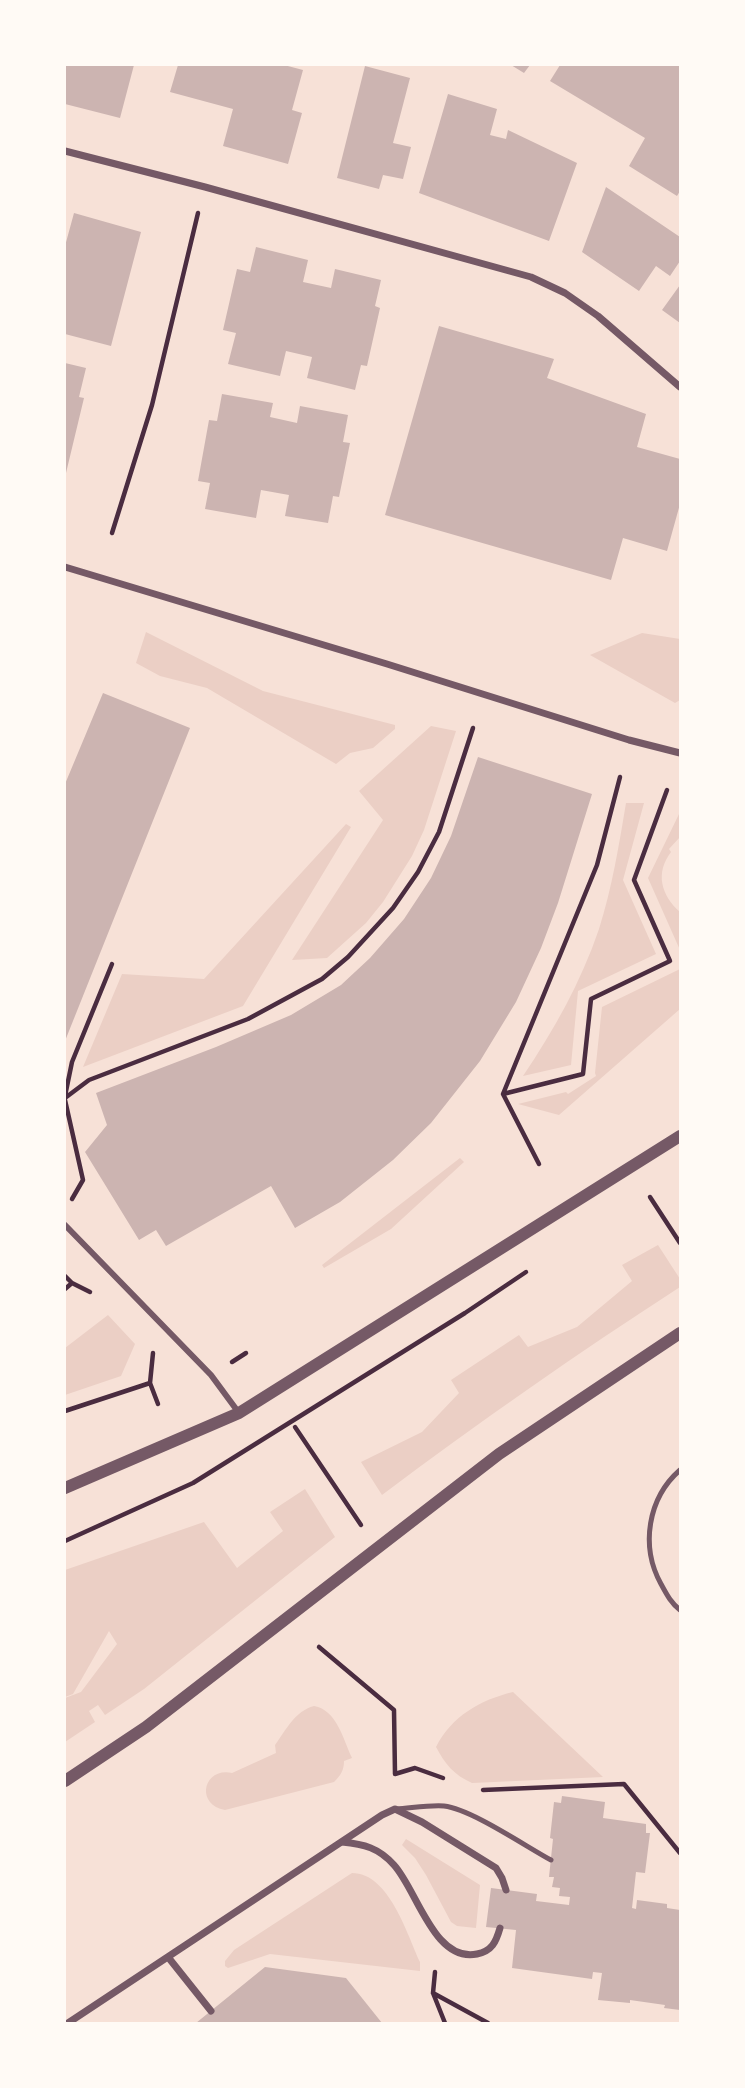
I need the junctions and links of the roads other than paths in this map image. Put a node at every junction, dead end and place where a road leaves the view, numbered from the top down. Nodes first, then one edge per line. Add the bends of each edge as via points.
1 (65, 151) edge
2 (680, 387) edge
3 (65, 567) edge
4 (680, 753) edge
5 (680, 1136) edge
6 (65, 1225) edge
7 (680, 1333) edge
8 (239, 1413) junction
9 (680, 1469) edge
10 (65, 1488) edge
11 (680, 1610) edge
12 (65, 1781) edge
13 (395, 1810) junction
14 (341, 1842) junction
15 (551, 1860) dead end
16 (506, 1890) dead end
17 (500, 1928) dead end
18 (167, 1957) junction
19 (211, 2011) dead end
20 (68, 2023) edge

1 - 2 street via 531,277 598,316
3 - 4 street
5 - 8 street
6 - 8 street via 211,1375
7 - 12 street via 499,1454 146,1727
8 - 10 street
9 - 11 lane via 652,1511 648,1544 655,1574
13 - 14 street
13 - 15 lane via 429,1806 468,1813
13 - 16 street via 496,1868
14 - 17 street via 364,1844 393,1863 447,1947 473,1955 485,1952 495,1944
14 - 18 street
18 - 19 street
18 - 20 street

